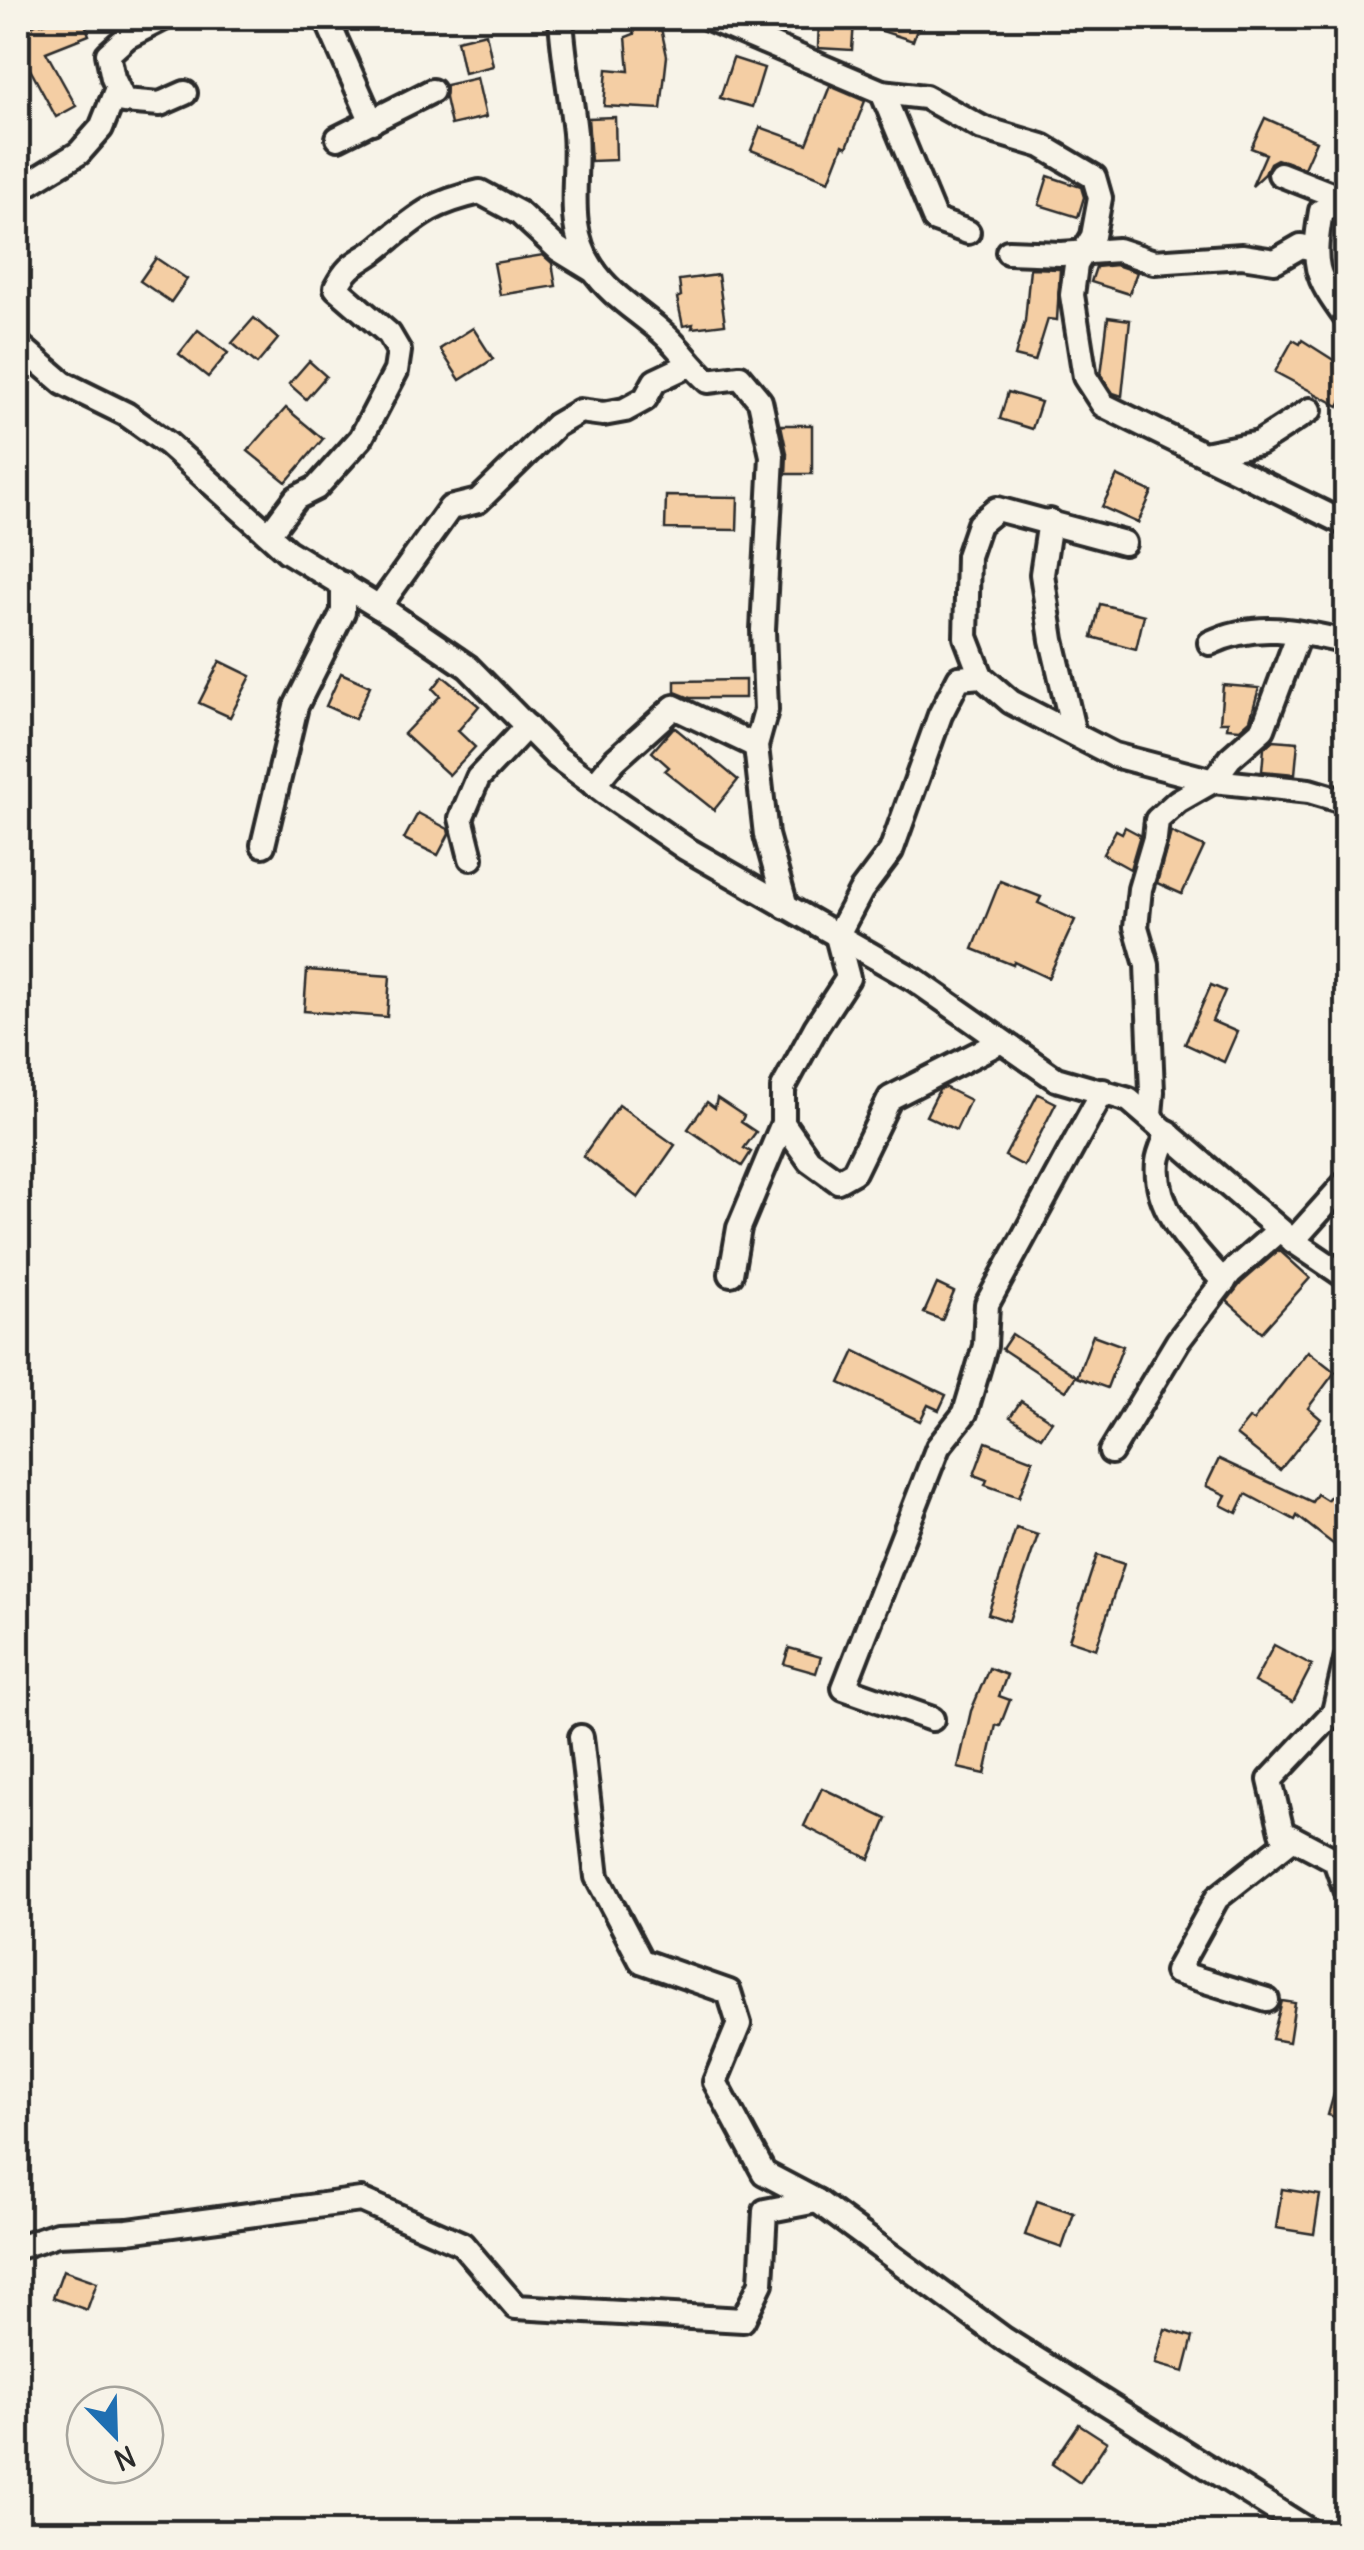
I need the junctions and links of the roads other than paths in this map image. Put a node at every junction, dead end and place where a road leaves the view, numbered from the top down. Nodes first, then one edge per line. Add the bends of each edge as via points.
1 (164, 18) edge
2 (326, 18) edge
3 (563, 18) edge
4 (708, 18) edge
5 (117, 88) junction
6 (432, 92) dead end
7 (882, 92) junction
8 (186, 93) dead end
9 (372, 122) junction
10 (338, 138) dead end
11 (1280, 174) dead end
12 (18, 190) edge
13 (1346, 200) edge
14 (968, 232) dead end
15 (1314, 250) junction
16 (1008, 252) dead end
17 (1084, 253) junction
18 (594, 271) junction
19 (1346, 318) edge
20 (18, 344) edge
21 (689, 365) junction
22 (1310, 410) dead end
23 (1204, 454) junction
24 (1050, 521) junction
25 (1346, 524) edge
26 (270, 534) junction
27 (1124, 542) dead end
28 (343, 584) junction
29 (379, 606) junction
30 (1299, 632) junction
31 (1346, 642) edge
32 (1210, 643) dead end
33 (981, 676) junction
34 (528, 726) junction
35 (1074, 734) junction
36 (756, 746) junction
37 (1214, 780) junction
38 (594, 785) junction
39 (1346, 802) edge
40 (263, 845) dead end
41 (471, 858) dead end
42 (786, 907) junction
43 (837, 936) junction
44 (1000, 1042) junction
45 (1102, 1091) junction
46 (1150, 1115) junction
47 (783, 1123) junction
48 (1168, 1132) junction
49 (1346, 1182) edge
50 (1286, 1236) junction
51 (731, 1274) dead end
52 (1346, 1277) edge
53 (1224, 1282) junction
54 (1111, 1452) dead end
55 (1346, 1660) edge
56 (932, 1719) dead end
57 (581, 1737) dead end
58 (1293, 1838) junction
59 (1346, 1892) edge
60 (1267, 2000) dead end
61 (817, 2201) junction
62 (18, 2247) edge
63 (1311, 2532) edge

1 - 5 street via 108,54
2 - 9 street
3 - 18 street via 576,226
4 - 7 street
5 - 8 street via 124,101 160,104
5 - 12 street via 101,128 80,152
6 - 9 street
7 - 14 street via 935,220
7 - 17 street via 925,98 982,128 1042,146 1094,177 1100,198
9 - 10 street
11 - 13 street
13 - 15 street via 1322,212
15 - 17 street via 1301,246 1275,262 1242,256 1154,262 1118,250
15 - 19 street via 1322,284
16 - 17 street
17 - 23 street via 1072,296 1085,377 1103,405
18 - 21 street via 668,337
18 - 26 street via 480,192 416,215 346,268 336,288 390,334 398,351 396,371 361,438 316,488 296,498
20 - 26 street via 63,383 168,444
21 - 29 street via 654,381 644,399 625,410 580,410 556,425 478,500 450,508
21 - 36 street via 708,381 740,377 760,401 772,456 766,710
22 - 23 street via 1259,444
23 - 25 street
24 - 27 street
24 - 33 street via 997,510 979,524 968,556 966,637
24 - 35 street via 1042,574
26 - 28 street
28 - 29 street
28 - 40 street via 343,612 296,706
29 - 34 street via 468,667
30 - 31 street
30 - 32 street via 1265,628
30 - 37 street via 1263,729
33 - 35 street via 1010,702
33 - 43 street via 959,678 891,851
34 - 38 street
34 - 41 street via 478,778 461,818
35 - 37 street via 1114,754
36 - 38 street via 674,707
36 - 42 street via 766,835
37 - 39 street
37 - 46 street via 1157,820 1140,889 1136,927 1147,965
38 - 42 street
42 - 43 street
43 - 44 street via 914,980
43 - 47 street via 848,978 782,1088
44 - 45 street via 1056,1079
44 - 47 street via 890,1098 854,1172 838,1181 809,1160
45 - 46 street
45 - 56 street via 987,1304 985,1346 965,1412 938,1447 844,1688
46 - 48 street
47 - 51 street via 739,1228
48 - 50 street
48 - 53 street via 1158,1162 1162,1196 1176,1225
49 - 50 street
50 - 52 street
50 - 53 street
53 - 54 street via 1178,1341
55 - 58 street via 1334,1712 1270,1780 1282,1832
57 - 61 street via 597,1878 642,1961 729,1992 739,2024 715,2082 764,2174
58 - 59 street via 1335,1860
58 - 60 street via 1217,1898 1176,1972
61 - 62 street via 765,2211 761,2283 743,2320 516,2307 462,2244 361,2200 56,2234
61 - 63 street via 1004,2339

